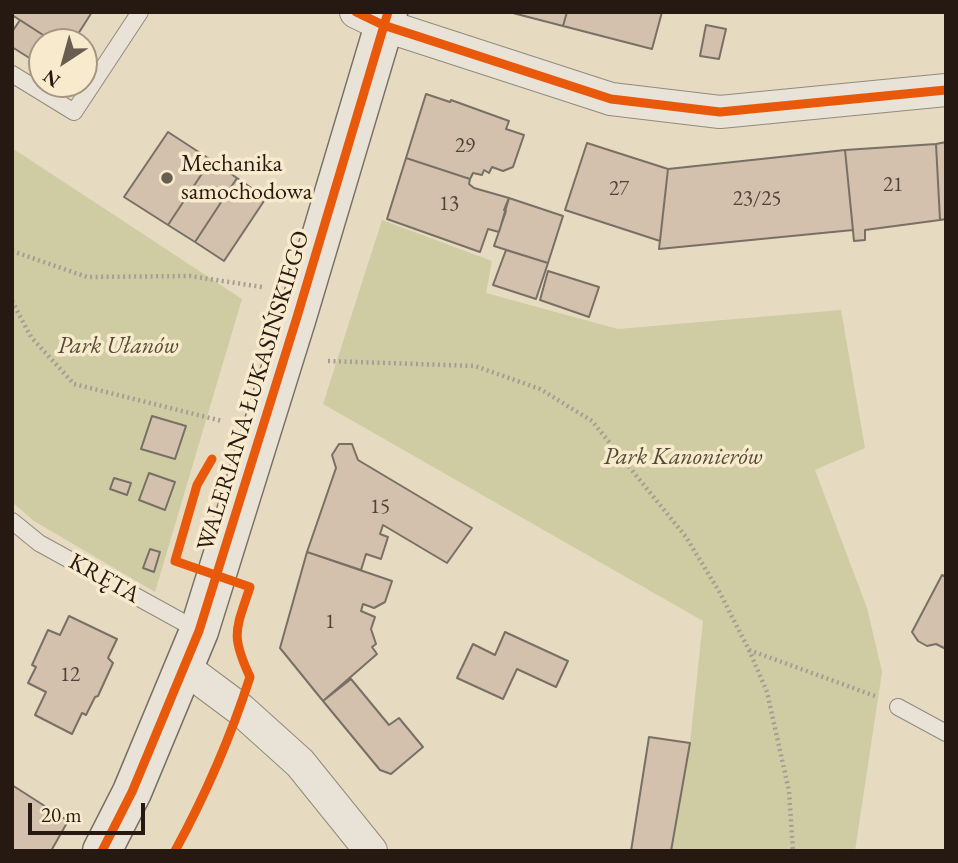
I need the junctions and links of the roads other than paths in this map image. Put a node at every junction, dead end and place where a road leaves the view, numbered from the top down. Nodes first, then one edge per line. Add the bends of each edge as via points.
1 (140, 12) edge
2 (376, 16) edge
3 (12, 75) edge
4 (946, 90) edge
5 (12, 521) edge
6 (199, 631) junction
7 (185, 668) junction
8 (898, 707) dead end
9 (946, 733) edge
10 (102, 851) edge
11 (371, 851) edge

1 - 3 lane via 74,112
2 - 4 street via 611,99 720,112
2 - 6 street, WALERIANA ŁUKASIŃSKIEGO via 277,382
5 - 6 lane, KRĘTA via 39,544
6 - 7 street, WALERIANA ŁUKASIŃSKIEGO
7 - 10 street, WALERIANA ŁUKASIŃSKIEGO
7 - 11 street via 300,763
8 - 9 lane

